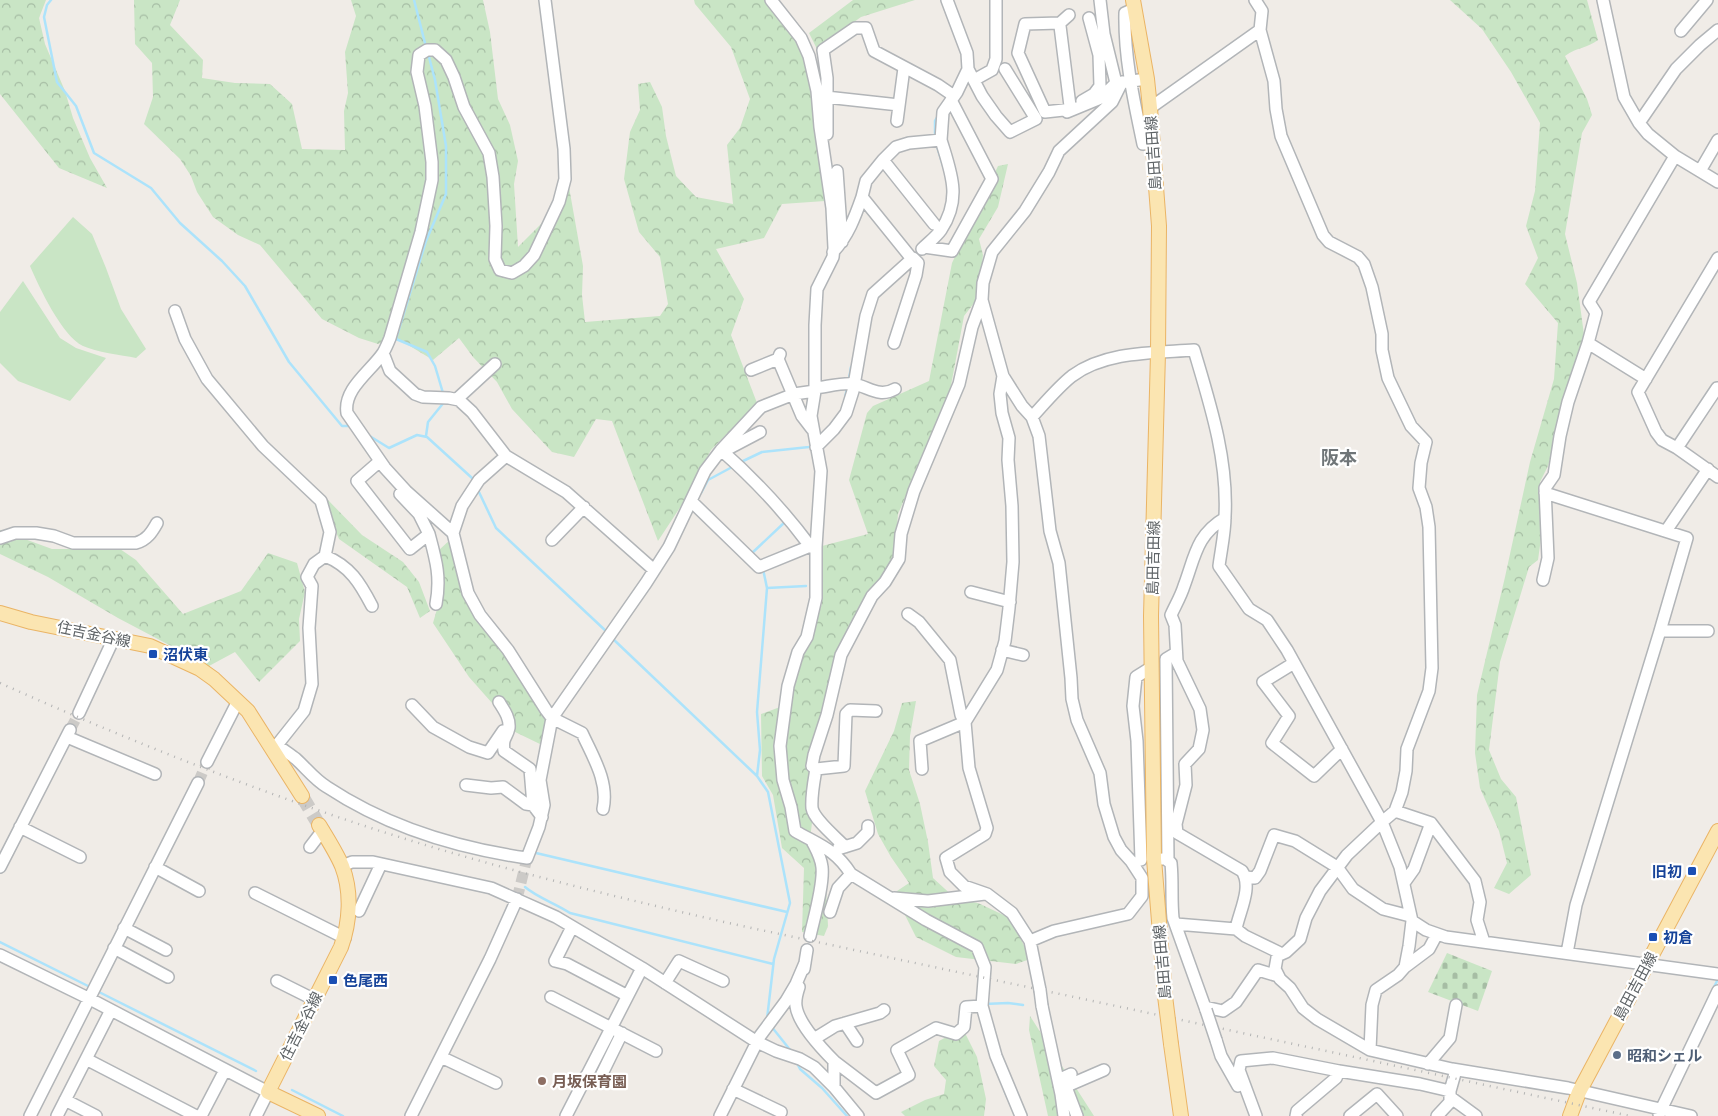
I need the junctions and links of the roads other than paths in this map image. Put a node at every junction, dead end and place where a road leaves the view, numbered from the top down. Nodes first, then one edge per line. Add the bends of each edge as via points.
1 (545, 0) edge
2 (771, 0) edge
3 (947, 0) edge
4 (996, 0) edge
5 (1100, 0) edge
6 (1255, 0) edge
7 (1603, 0) edge
8 (1707, 0) edge
9 (1713, 0) edge
10 (1133, 4) edge
11 (1718, 4) edge
12 (1089, 18) dead end
13 (1260, 30) junction
14 (1718, 30) edge
15 (1681, 31) dead end
16 (904, 68) junction
17 (968, 69) junction
18 (1005, 69) dead end
19 (974, 80) junction
20 (1132, 81) junction
21 (826, 96) junction
22 (951, 96) junction
23 (899, 105) junction
24 (1150, 108) junction
25 (1073, 110) junction
26 (1036, 119) junction
27 (897, 121) dead end
28 (1639, 123) junction
29 (1718, 140) edge
30 (937, 141) junction
31 (1153, 143) junction
32 (1675, 156) junction
33 (883, 160) junction
34 (826, 162) junction
35 (837, 171) dead end
36 (1700, 171) junction
37 (1718, 182) edge
38 (862, 197) junction
39 (934, 224) dead end
40 (842, 242) junction
41 (924, 247) junction
42 (833, 252) junction
43 (911, 256) junction
44 (1718, 258) edge
45 (982, 300) junction
46 (176, 311) dead end
47 (894, 343) dead end
48 (1588, 343) junction
49 (383, 353) junction
50 (1158, 353) junction
51 (495, 364) dead end
52 (750, 370) dead end
53 (1003, 376) junction
54 (1646, 379) junction
55 (849, 384) junction
56 (1718, 388) edge
57 (895, 389) dead end
58 (815, 390) junction
59 (794, 394) junction
60 (448, 398) junction
61 (1032, 417) junction
62 (760, 432) dead end
63 (815, 440) junction
64 (1677, 448) junction
65 (721, 451) junction
66 (506, 456) junction
67 (377, 463) junction
68 (1708, 469) junction
69 (1718, 477) edge
70 (1545, 493) junction
71 (694, 503) junction
72 (584, 507) junction
73 (1225, 518) junction
74 (157, 523) dead end
75 (1666, 531) junction
76 (453, 533) junction
77 (429, 534) junction
78 (0, 538) edge
79 (552, 540) dead end
80 (813, 547) junction
81 (325, 556) junction
82 (654, 570) junction
83 (1543, 580) dead end
84 (971, 592) dead end
85 (1010, 602) junction
86 (436, 604) dead end
87 (372, 606) dead end
88 (0, 613) edge
89 (908, 614) dead end
90 (1171, 615) junction
91 (1151, 616) junction
92 (1660, 631) junction
93 (1708, 631) dead end
94 (114, 638) junction
95 (1002, 650) junction
96 (1176, 653) junction
97 (1023, 654) dead end
98 (1294, 663) junction
99 (1152, 667) junction
100 (238, 701) junction
101 (499, 702) dead end
102 (412, 705) dead end
103 (876, 711) dead end
104 (79, 713) tunnel mouth
105 (552, 718) junction
106 (965, 722) junction
107 (508, 724) junction
108 (275, 747) junction
109 (1342, 749) junction
110 (207, 762) tunnel mouth
111 (816, 769) junction
112 (922, 769) dead end
113 (155, 774) dead end
114 (198, 783) tunnel mouth
115 (466, 785) dead end
116 (302, 796) tunnel mouth
117 (533, 805) junction
118 (604, 809) dead end
119 (1395, 811) junction
120 (542, 817) junction
121 (1382, 822) junction
122 (1431, 824) junction
123 (868, 826) dead end
124 (20, 827) junction
125 (321, 827) joint
126 (1718, 831) edge
127 (807, 838) junction
128 (310, 847) dead end
129 (845, 847) junction
130 (80, 857) dead end
131 (1149, 860) junction
132 (381, 864) junction
133 (342, 866) junction
134 (0, 867) edge
135 (154, 867) junction
136 (1337, 867) junction
137 (851, 874) junction
138 (1246, 877) junction
139 (1404, 883) junction
140 (198, 891) dead end
141 (255, 893) dead end
142 (987, 894) junction
143 (892, 898) junction
144 (516, 899) junction
145 (359, 911) dead end
146 (830, 912) dead end
147 (1411, 919) junction
148 (1176, 924) junction
149 (572, 926) junction
150 (124, 928) junction
151 (1236, 929) junction
152 (1437, 934) junction
153 (810, 936) dead end
154 (345, 938) junction
155 (1030, 941) junction
156 (1484, 942) junction
157 (114, 948) junction
158 (166, 950) dead end
159 (808, 950) dead end
160 (1567, 953) junction
161 (0, 955) edge
162 (1277, 956) junction
163 (805, 963) junction
164 (1647, 964) junction
165 (1405, 966) junction
166 (642, 968) junction
167 (1718, 974) edge
168 (168, 976) dead end
169 (1278, 976) junction
170 (277, 981) dead end
171 (723, 981) dead end
172 (665, 982) junction
173 (1718, 991) edge
174 (91, 992) junction
175 (626, 995) junction
176 (551, 997) dead end
177 (315, 1000) junction
178 (981, 1004) junction
179 (1456, 1005) dead end
180 (1205, 1009) junction
181 (111, 1010) junction
182 (884, 1010) dead end
183 (845, 1023) junction
184 (611, 1028) junction
185 (622, 1033) junction
186 (814, 1039) junction
187 (857, 1041) dead end
188 (757, 1042) junction
189 (1370, 1050) junction
190 (656, 1051) dead end
191 (442, 1057) junction
192 (86, 1059) junction
193 (834, 1061) junction
194 (1428, 1064) junction
195 (225, 1070) junction
196 (1104, 1070) dead end
197 (1456, 1070) junction
198 (1339, 1071) junction
199 (1071, 1074) dead end
200 (586, 1076) junction
201 (1384, 1078) junction
202 (496, 1082) dead end
203 (1061, 1085) junction
204 (834, 1086) junction
205 (733, 1090) junction
206 (268, 1092) junction
207 (1580, 1092) junction
208 (1377, 1094) junction
209 (1450, 1094) junction
210 (65, 1100) junction
211 (782, 1112) dead end
212 (1660, 1113) edge
213 (314, 1115) edge
214 (30, 1116) edge
215 (56, 1116) edge
216 (96, 1116) edge
217 (196, 1116) edge
218 (201, 1116) edge
219 (256, 1116) edge
220 (411, 1116) edge
221 (566, 1116) edge
222 (720, 1116) edge
223 (858, 1116) edge
224 (1021, 1116) edge
225 (1064, 1116) edge
226 (1077, 1116) edge
227 (1181, 1116) edge
228 (1256, 1116) edge
229 (1296, 1116) edge
230 (1350, 1116) edge
231 (1397, 1116) edge
232 (1437, 1116) edge
233 (1476, 1116) edge
234 (1570, 1116) edge
235 (1691, 1116) edge

1 - 49 street via 565,179 548,226 534,255 524,266 512,273 500,270 495,259 496,226 489,153 464,106 446,60 435,50 419,55 417,72 425,106 432,180 406,289
2 - 34 street via 801,38 809,56
3 - 17 street via 967,53
4 - 19 street via 996,59 992,70
5 - 20 street via 1104,34
6 - 13 street via 1262,11
7 - 28 street via 1624,97
8 - 15 street
9 - 11 street
10 - 20 main road, 島田吉田線
12 - 25 street via 1099,55 1100,86
13 - 24 street
13 - 119 street via 1274,81 1281,136 1323,235 1364,264 1382,334 1388,378 1411,426 1426,442 1418,488 1426,507 1429,527 1432,668 1429,691 1407,749 1402,792
14 - 28 street via 1676,68
16 - 21 street via 874,51 866,28 856,28 823,50
16 - 22 street
16 - 23 street
17 - 19 street
17 - 22 street
18 - 26 street
19 - 26 street via 982,96 1010,132
20 - 24 main road, 島田吉田線
20 - 25 street
20 - 31 street via 1143,144
20 - 45 street via 1059,151 1024,211 992,252
21 - 23 street
21 - 34 street via 829,158
22 - 30 street via 943,112
22 - 41 street via 992,179 952,251
23 - 27 street
24 - 31 main road, 島田吉田線
25 - 25 street via 1045,112 1018,52 1025,24 1065,19 1070,106
25 - 26 street
28 - 32 street
29 - 36 street
30 - 33 street via 896,147
30 - 41 street via 953,181 952,204 941,230
31 - 50 main road, 島田吉田線 via 1159,226
32 - 36 street
32 - 48 street via 1589,302 1596,313
33 - 38 street via 866,181
33 - 39 street
34 - 42 street
35 - 40 street
36 - 37 street
38 - 40 street
38 - 43 street
40 - 42 street
41 - 43 street
42 - 58 street via 817,288
43 - 47 street via 918,263 916,275
43 - 55 street via 873,294
44 - 54 street
45 - 53 street
45 - 111 street via 972,327 959,384 914,491 901,534 899,559 872,596 841,655 814,755 812,766
46 - 81 street via 185,339 207,379 263,446 321,501 330,532
48 - 54 street
48 - 70 street via 1568,402 1554,475
49 - 60 street via 390,371 415,394
49 - 67 street via 351,392 346,405 347,413
50 - 61 street via 1113,358 1092,365 1072,376
50 - 73 street via 1194,350 1214,415 1223,463
50 - 91 main road, 島田吉田線
51 - 60 street
52 - 59 street via 779,356
53 - 61 street
53 - 85 street via 1000,394 1009,438 1012,506
54 - 64 street via 1638,392 1656,432 1662,440
55 - 57 street via 875,392 888,393
55 - 58 street
55 - 63 street via 853,391 846,412 834,429
56 - 64 street
58 - 59 street
58 - 63 street via 812,416
59 - 63 street
59 - 65 street via 760,407
60 - 66 street via 472,412
61 - 131 street via 1039,436 1050,531 1059,563 1072,699 1100,773 1104,804 1114,837 1121,850
62 - 65 street
63 - 80 street via 821,471
64 - 68 street
65 - 71 street via 705,470
65 - 80 street via 791,520
66 - 72 street via 566,492
66 - 76 street via 476,486 462,506
67 - 76 street
67 - 77 street via 419,514
67 - 77 street via 357,481 410,549
68 - 69 street
68 - 75 street
70 - 75 street
70 - 83 street via 1548,558
71 - 80 street via 762,565
71 - 82 street
72 - 79 street
72 - 82 street
73 - 90 street via 1213,525 1196,549 1184,588
73 - 98 street via 1219,566 1249,609 1267,620
74 - 78 street via 149,536 136,543 73,542 36,533 15,533
75 - 92 street via 1687,538
76 - 105 street via 468,593
77 - 86 street via 439,579
80 - 127 street via 816,598 807,637 798,652 788,686 780,746 783,780 795,831
81 - 87 street via 339,562 355,578
81 - 108 street via 314,564 307,577 312,586 309,628 312,684 304,712
82 - 105 street
84 - 85 street
85 - 95 street
88 - 94 main road, 住吉金谷線
89 - 106 street via 919,622 950,660
90 - 91 street
90 - 96 street via 1175,625
91 - 99 main road, 島田吉田線
92 - 93 street
92 - 160 street via 1576,905
94 - 100 main road, 住吉金谷線 via 150,646 179,658 214,679
94 - 104 street
95 - 97 street
95 - 106 street via 997,670
96 - 131 street via 1166,659
96 - 138 street via 1200,709 1203,730 1198,749 1185,764 1186,785 1176,824 1177,833 1242,871
98 - 109 street
98 - 109 street via 1263,682 1289,716 1272,743 1314,776
99 - 131 main road, 島田吉田線
99 - 131 street via 1136,677 1133,706
100 - 108 main road, 住吉金谷線
100 - 110 street
101 - 107 street via 508,716
102 - 107 street via 433,727 469,748 488,753
103 - 111 street via 850,710 846,714 844,766
105 - 118 street via 582,733 604,783
105 - 120 street via 540,780 544,805
106 - 112 street via 920,741
106 - 142 street via 969,768 987,828 985,834 946,858 950,872 964,886
107 - 117 street via 504,751 530,769
108 - 116 main road, 住吉金谷線
108 - 120 street via 296,759 325,786 360,807 414,830 460,844 527,858
109 - 121 street
111 - 129 street via 812,810
113 - 124 street via 68,733
114 - 135 street
115 - 117 street via 503,787 526,804
117 - 120 street
119 - 121 street
119 - 122 street
121 - 136 street
121 - 139 street
122 - 139 street via 1414,869
122 - 156 street via 1475,882 1480,902 1477,920
123 - 129 street via 868,832
124 - 130 street
124 - 134 street
125 - 128 street
125 - 133 main road, 住吉金谷線
126 - 164 main road, 島田吉田線
127 - 129 street via 815,835
127 - 137 street via 830,850
127 - 153 street via 820,857 822,868
131 - 148 street via 1171,863 1171,902
131 - 155 street via 1142,878 1142,896 1128,914 1054,930
131 - 227 main road, 島田吉田線, bridge
132 - 133 street via 363,861
132 - 144 street via 491,888
132 - 145 street
133 - 154 main road, 住吉金谷線 via 349,904
135 - 140 street
135 - 150 street
136 - 138 street via 1294,841 1274,835 1260,872 1255,878
136 - 147 street via 1354,890 1383,909
136 - 162 street via 1320,890 1300,939
137 - 143 street
137 - 146 street via 838,888
138 - 151 street
139 - 147 street
141 - 154 street
142 - 143 street via 928,901
142 - 155 street via 1012,912
143 - 178 street via 977,946 985,967
144 - 149 street
144 - 191 street
147 - 152 street
147 - 165 street
148 - 151 street
148 - 180 street
149 - 166 street
149 - 175 street via 555,962 567,964
150 - 157 street
150 - 158 street
151 - 162 street via 1278,952
152 - 156 street
152 - 165 street via 1429,949
154 - 177 main road, 住吉金谷線
155 - 203 street, bridge
156 - 160 street
157 - 168 street
157 - 174 street
159 - 163 street
160 - 164 street
161 - 174 street
162 - 169 street via 1275,970
163 - 186 street via 796,1008
163 - 188 street via 789,996
164 - 167 street
164 - 207 main road, 島田吉田線
165 - 189 street via 1376,990
166 - 172 street
166 - 175 street
169 - 180 street via 1258,970 1236,1002 1223,1011
169 - 189 street via 1303,1008
170 - 177 street
171 - 172 street via 679,961
172 - 188 street
173 - 212 street
174 - 181 street
174 - 214 street
175 - 184 street
176 - 184 street
177 - 206 main road, 住吉金谷線
178 - 193 street via 966,1007 964,1027 956,1034 936,1028 897,1050 909,1075 876,1093
178 - 224 street via 996,1056
179 - 194 street via 1450,1038
180 - 228 street, bridge via 1222,1056
181 - 192 street
181 - 195 street
182 - 183 street
183 - 186 street
183 - 187 street
184 - 185 street
184 - 200 street
185 - 190 street
185 - 200 street via 598,1082
186 - 193 street
188 - 204 street via 814,1067
188 - 205 street
189 - 194 street
191 - 202 street
191 - 220 street
192 - 210 street
192 - 217 street
193 - 204 street
194 - 197 street
195 - 206 street
195 - 218 street
196 - 203 street
197 - 207 street
197 - 209 street
198 - 201 street
198 - 228 street via 1273,1058 1241,1061 1239,1070
198 - 229 street via 1336,1078 1297,1111
199 - 203 street
200 - 221 street
201 - 208 street
201 - 209 street via 1420,1084
203 - 225 street
203 - 226 street
204 - 223 street
205 - 211 street
205 - 222 street
206 - 213 main road
206 - 219 street
207 - 212 street
207 - 234 main road, 島田吉田線
208 - 230 street
208 - 231 street
209 - 232 street via 1450,1102
209 - 233 street
210 - 215 street
210 - 216 street
212 - 235 street

